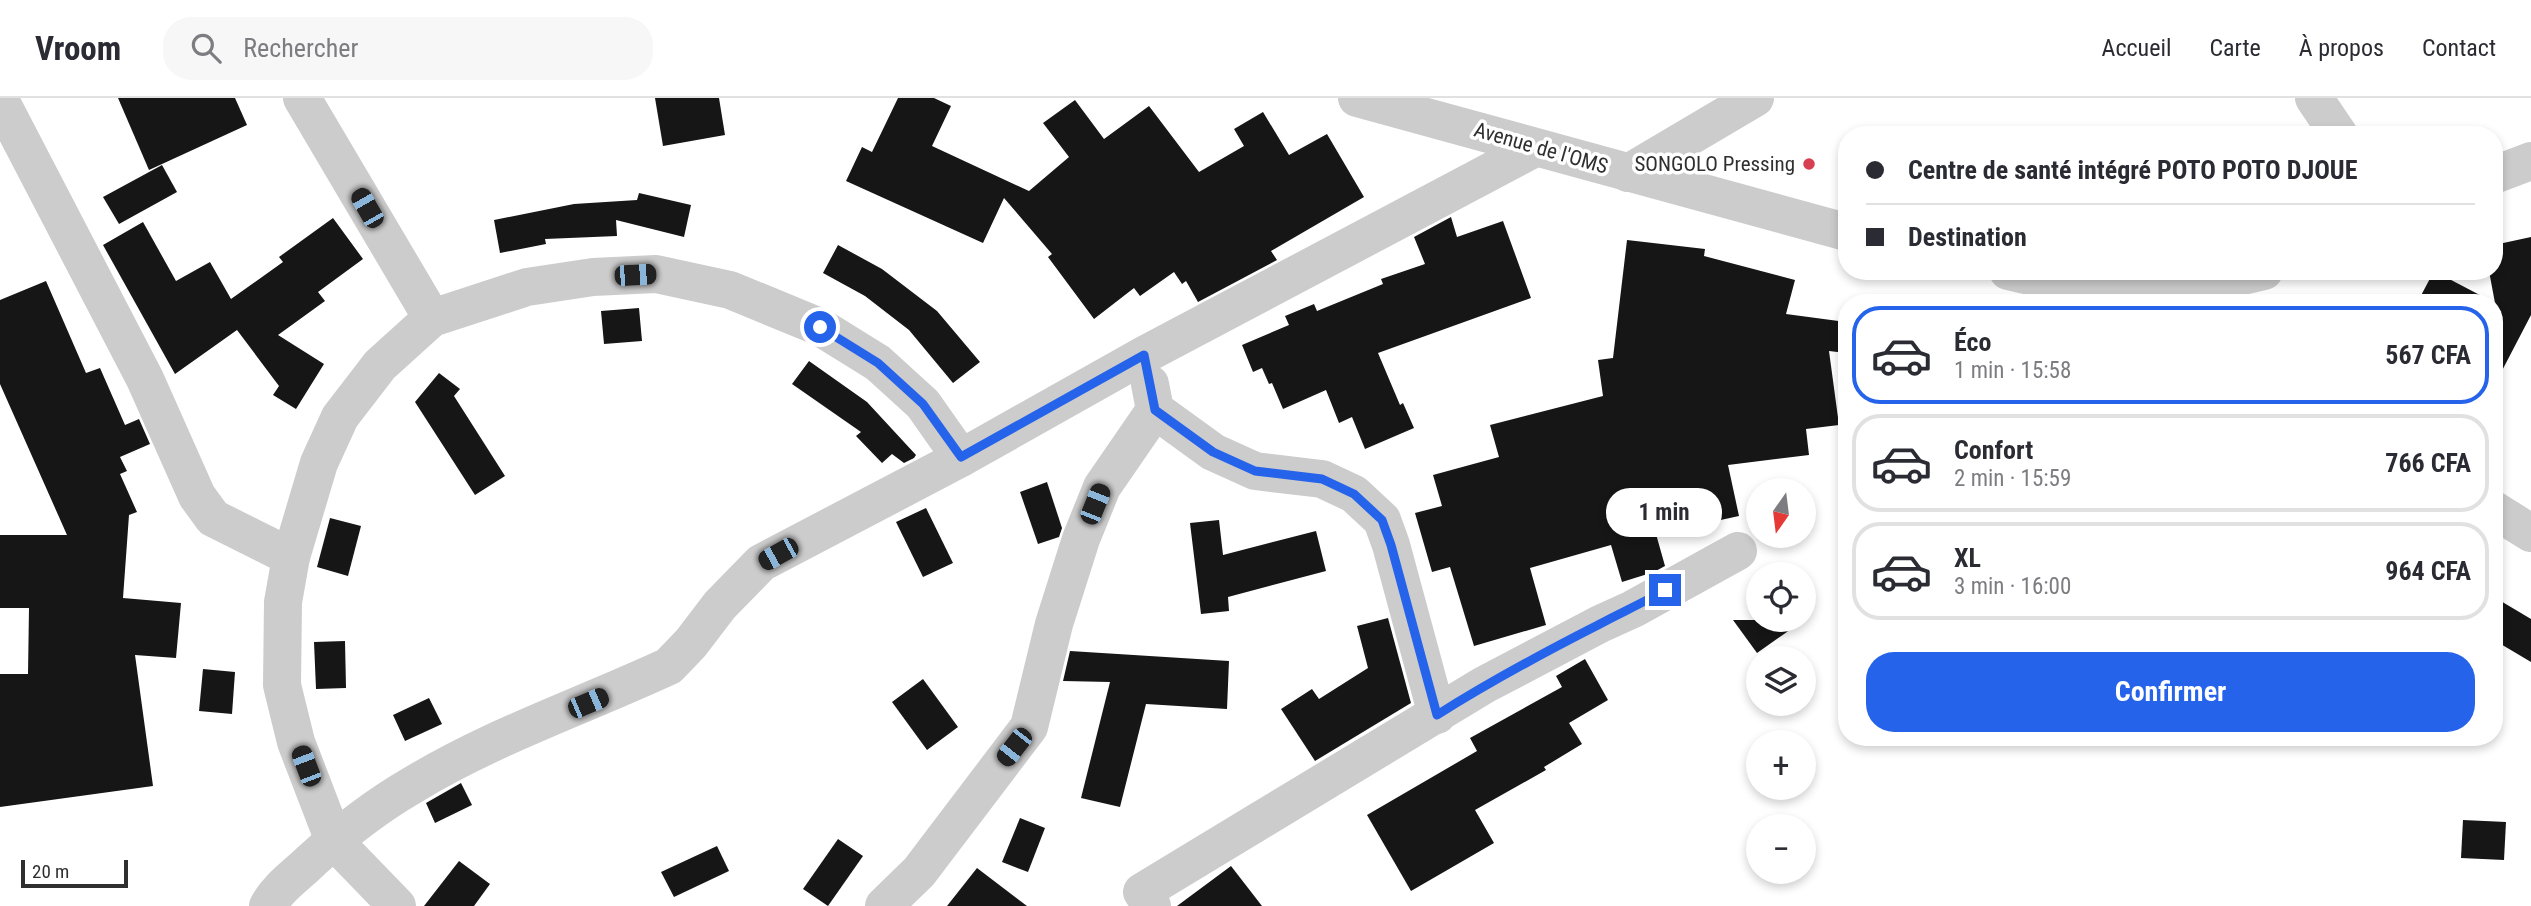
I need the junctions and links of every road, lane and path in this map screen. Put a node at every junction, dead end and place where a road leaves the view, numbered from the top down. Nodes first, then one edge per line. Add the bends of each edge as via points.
1 (302, 98) edge
2 (1357, 98) edge
3 (1755, 98) edge
4 (2314, 98) edge
5 (0, 100) edge
6 (1455, 112) edge
7 (2333, 126) edge
8 (1535, 148) junction
9 (2531, 161) edge
10 (2503, 172) edge
11 (1628, 173) junction
12 (1838, 230) edge
13 (2044, 280) edge
14 (2225, 280) edge
15 (2101, 294) edge
16 (2162, 294) edge
17 (432, 318) junction
18 (1144, 355) junction
19 (1155, 410) junction
20 (961, 457) junction
21 (2503, 516) edge
22 (2531, 533) edge
23 (1738, 551) dead end
24 (291, 557) junction
25 (1437, 715) junction
26 (334, 841) junction
27 (268, 906) edge
28 (397, 906) edge
29 (884, 906) edge
30 (1152, 906) edge

1 - 17 street
2 - 6 street, Avenue de l'OMS
3 - 11 street
4 - 7 street
5 - 24 street via 145,379 197,496 213,518
6 - 8 street, Avenue de l'OMS
8 - 11 street, Avenue de l'OMS
8 - 18 street
9 - 10 street
11 - 12 street, Avenue de l'OMS
13 - 15 street
14 - 16 street
17 - 20 street via 527,287 593,277 656,274 730,290 820,327 878,363 923,404
17 - 24 street via 380,365 340,417 319,463
18 - 19 street
18 - 20 street
19 - 25 street via 1213,452 1255,471 1322,479 1354,494 1382,520
19 - 29 street via 1102,486 1054,624 1029,727 919,872
20 - 26 street via 761,563 668,666 480,749 412,785
21 - 22 street
23 - 25 street via 1484,685
24 - 26 street via 283,602 282,685 296,742
25 - 30 street via 1142,892
26 - 27 street via 274,894
26 - 28 street

